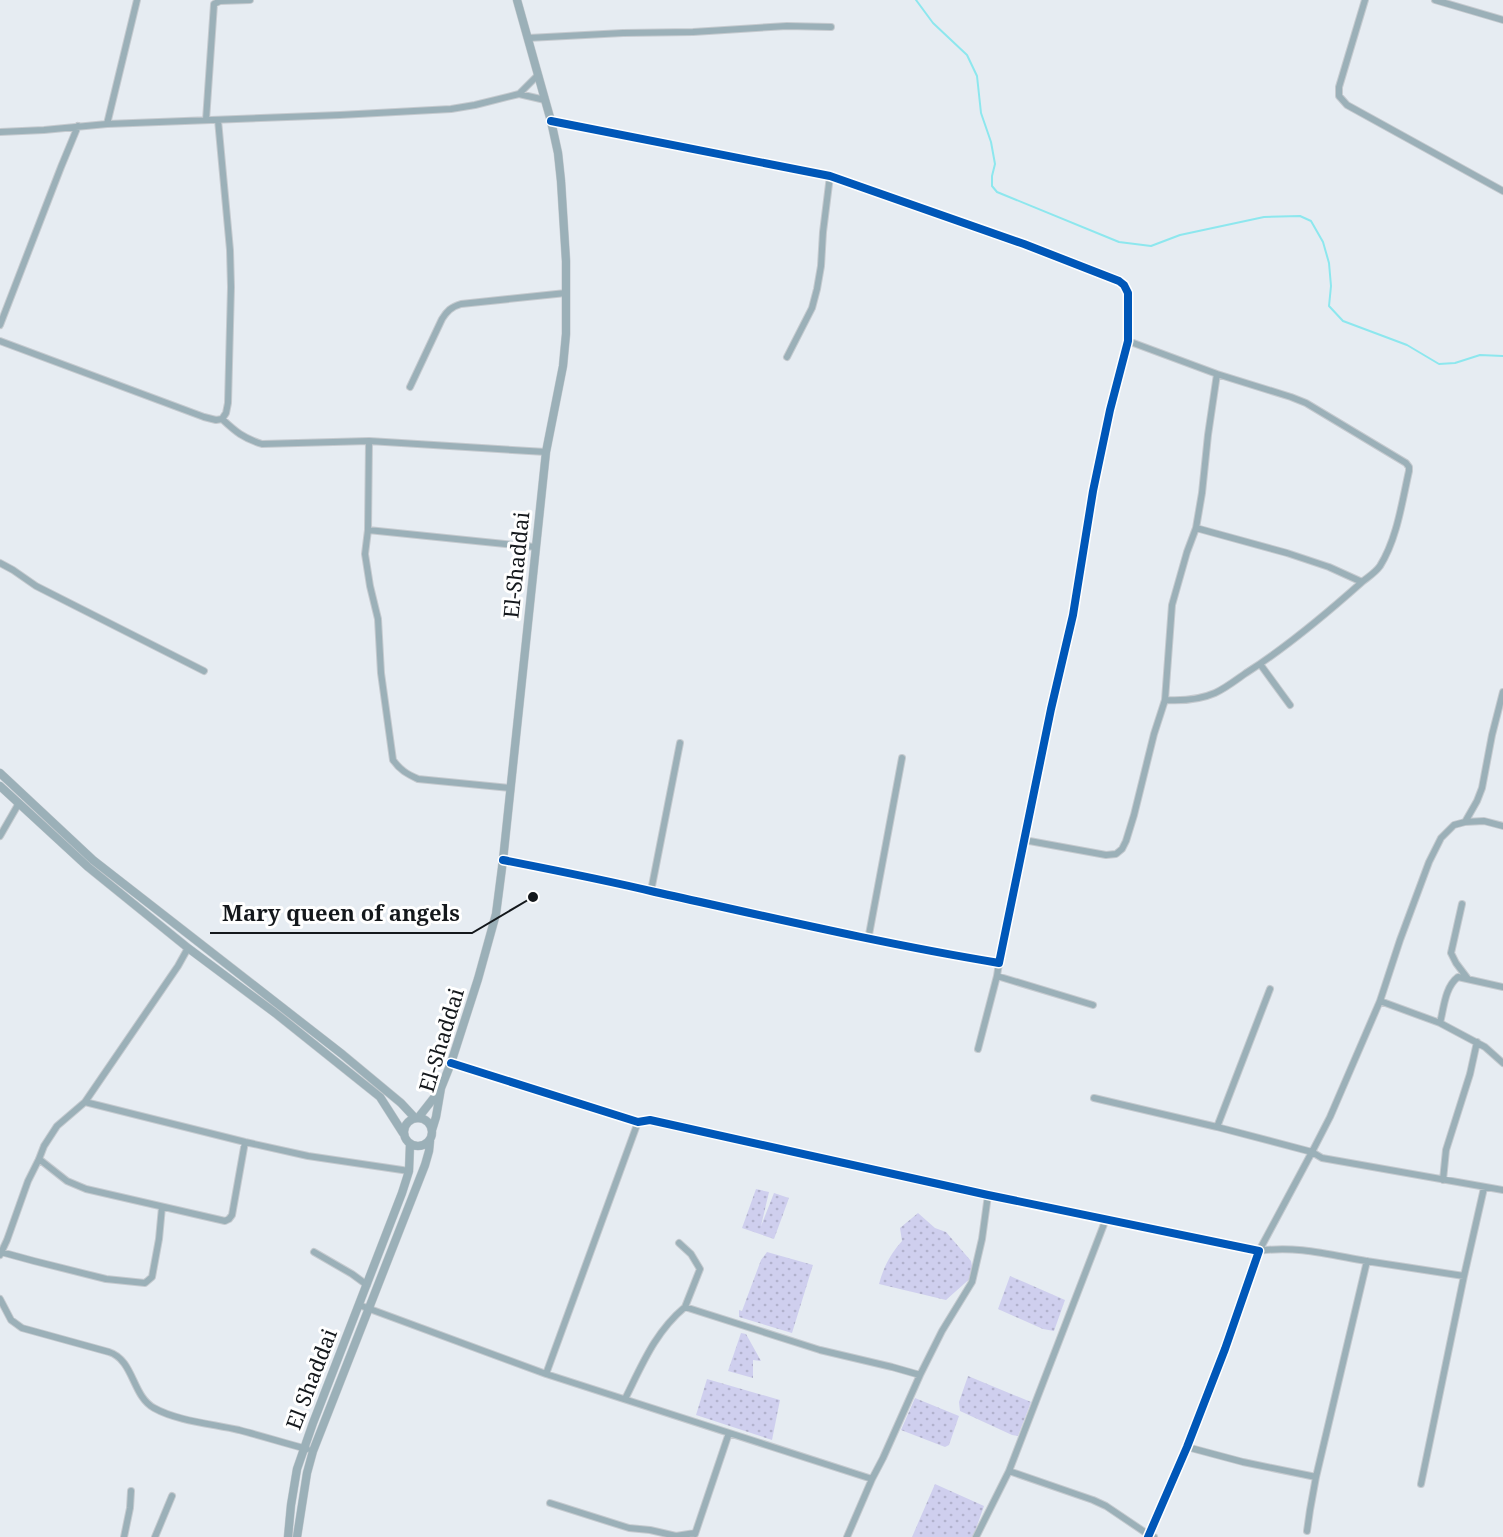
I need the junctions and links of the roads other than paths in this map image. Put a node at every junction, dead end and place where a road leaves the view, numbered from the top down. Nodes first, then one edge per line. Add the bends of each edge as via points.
1 (138, 0) edge
2 (250, 0) edge
3 (518, 0) edge
4 (1365, 0) edge
5 (1435, 0) edge
6 (1503, 20) edge
7 (831, 27) dead end
8 (528, 38) junction
9 (538, 75) junction
10 (519, 94) junction
11 (545, 100) junction
12 (206, 120) junction
13 (218, 120) junction
14 (551, 121) junction
15 (107, 124) junction
16 (78, 126) junction
17 (0, 132) edge
18 (830, 176) junction
19 (1503, 191) edge
20 (566, 293) junction
21 (0, 325) edge
22 (0, 341) edge
23 (1128, 341) junction
24 (787, 357) dead end
25 (1217, 374) junction
26 (410, 387) dead end
27 (222, 419) junction
28 (369, 441) junction
29 (546, 452) junction
30 (1196, 528) junction
31 (368, 530) junction
32 (535, 547) junction
33 (0, 563) edge
34 (1362, 582) junction
35 (1260, 664) junction
36 (204, 671) dead end
37 (1503, 692) edge
38 (1165, 700) junction
39 (1290, 705) dead end
40 (680, 743) dead end
41 (902, 758) dead end
42 (0, 773) edge
43 (0, 786) edge
44 (510, 788) junction
45 (19, 803) junction
46 (1465, 822) junction
47 (1503, 826) edge
48 (0, 836) edge
49 (1024, 840) junction
50 (503, 860) junction
51 (90, 864) junction
52 (651, 891) junction
53 (1462, 903) dead end
54 (868, 939) junction
55 (188, 948) junction
56 (999, 963) junction
57 (997, 976) junction
58 (1468, 979) junction
59 (1503, 987) edge
60 (1270, 989) dead end
61 (1380, 1001) junction
62 (1093, 1005) dead end
63 (280, 1006) junction
64 (275, 1013) junction
65 (1440, 1023) junction
66 (1477, 1042) junction
67 (978, 1049) dead end
68 (451, 1064) junction
69 (1503, 1064) edge
70 (441, 1088) junction
71 (1094, 1098) dead end
72 (85, 1102) junction
73 (417, 1118) junction
74 (638, 1122) junction
75 (1217, 1127) junction
76 (432, 1130) junction
77 (404, 1133) junction
78 (430, 1141) junction
79 (245, 1143) junction
80 (410, 1144) junction
81 (1312, 1152) junction
82 (39, 1159) junction
83 (409, 1172) junction
84 (1443, 1180) junction
85 (1484, 1188) junction
86 (1503, 1190) edge
87 (988, 1195) junction
88 (162, 1207) junction
89 (1106, 1219) junction
90 (679, 1243) dead end
91 (1259, 1251) junction
92 (314, 1252) dead end
93 (0, 1253) edge
94 (1368, 1261) junction
95 (1464, 1276) junction
96 (367, 1285) junction
97 (0, 1299) edge
98 (359, 1305) junction
99 (686, 1307) junction
100 (368, 1309) junction
101 (546, 1374) junction
102 (920, 1375) junction
103 (625, 1399) junction
104 (729, 1433) junction
105 (1187, 1447) junction
106 (304, 1448) junction
107 (313, 1451) junction
108 (1009, 1471) junction
109 (1316, 1477) junction
110 (872, 1479) junction
111 (1421, 1484) dead end
112 (131, 1491) dead end
113 (172, 1496) dead end
114 (550, 1503) dead end
115 (1307, 1531) dead end
116 (695, 1535) edge
117 (1150, 1536) edge
118 (124, 1537) edge
119 (155, 1537) edge
120 (288, 1537) edge
121 (297, 1537) edge
122 (847, 1537) edge
123 (976, 1537) edge

1 - 15 street
2 - 12 street via 214,4
3 - 8 street, El-Shaddai
4 - 19 street via 1339,96 1347,105
5 - 6 street
7 - 8 street
8 - 9 street, El-Shaddai
9 - 10 street
9 - 11 street, El-Shaddai
10 - 11 street
10 - 13 street via 451,109
11 - 14 street, El-Shaddai
12 - 13 street
12 - 15 street
13 - 27 street via 231,287 228,403
14 - 18 street
14 - 20 street, El-Shaddai via 561,181
15 - 16 street
16 - 17 street
16 - 21 street
18 - 23 street via 1119,281 1128,293
18 - 24 street via 815,298
20 - 26 street via 453,307 442,319
20 - 29 street, El-Shaddai via 563,366
22 - 27 street via 204,417
23 - 25 street
23 - 49 street via 1107,422 1073,615
25 - 30 street
25 - 34 street via 1306,403 1409,467 1396,527 1384,558
27 - 28 street via 238,435 262,444
28 - 29 street
28 - 31 street
29 - 32 street, El-Shaddai
30 - 34 street via 1287,553
30 - 38 street via 1172,605
31 - 32 street
31 - 44 street via 365,554 378,619 393,760 406,774 418,778
32 - 44 street, El-Shaddai
33 - 36 street via 36,586
34 - 35 street
35 - 38 street via 1214,693 1186,701
35 - 39 street
37 - 46 street via 1482,788
38 - 49 street via 1122,849 1106,855
40 - 52 street
41 - 54 street
42 - 51 street
43 - 45 street
44 - 50 street, El-Shaddai
45 - 48 street
45 - 51 street
46 - 47 street
46 - 61 street via 1454,825 1441,838 1429,862
49 - 56 street
50 - 52 street
50 - 68 street, El-Shaddai via 496,914
51 - 55 street
51 - 63 street
52 - 54 street
53 - 58 street via 1451,953
54 - 56 street
55 - 64 street
55 - 72 street
56 - 57 street
57 - 62 street
57 - 67 street
58 - 59 street
58 - 65 street via 1458,977 1453,981
60 - 75 street
61 - 65 street
61 - 81 street
63 - 64 street
63 - 73 street
64 - 77 street via 380,1097
65 - 66 street
66 - 69 street
66 - 84 street via 1446,1150
68 - 70 street, El-Shaddai
68 - 74 street
70 - 73 street
70 - 76 street, El-Shaddai
71 - 75 street
72 - 79 street
72 - 82 street via 57,1126
73 - 76 street via 427,1121
73 - 77 street via 405,1125
74 - 87 street via 650,1120
74 - 101 street
75 - 81 street
76 - 78 street
77 - 80 street
78 - 80 street via 418,1147
78 - 100 street via 425,1165
79 - 83 street
79 - 88 street via 229,1219
80 - 83 street, El Shaddai
81 - 84 street via 1322,1158
81 - 91 street
82 - 88 street via 67,1181 86,1189
82 - 93 street
83 - 96 street, El Shaddai
84 - 85 street
85 - 86 street
85 - 95 street
87 - 89 street
87 - 102 street via 972,1282
88 - 93 street via 152,1277 145,1283 106,1279
89 - 91 street
89 - 108 street
90 - 99 street via 700,1266
91 - 94 street via 1302,1249
91 - 105 street
92 - 96 street
94 - 95 street
94 - 109 street
95 - 111 street
96 - 98 street, El Shaddai
97 - 106 street via 11,1320 22,1328 118,1356 144,1401 153,1408
98 - 100 street
98 - 106 street, El Shaddai
99 - 102 street via 820,1350
99 - 103 street via 673,1317 652,1345
100 - 101 street
100 - 107 street
101 - 103 street
102 - 110 street
103 - 104 street
104 - 110 street
104 - 116 street
105 - 109 street
105 - 117 street
106 - 107 street
106 - 120 street, El Shaddai via 297,1469
107 - 121 street
108 - 117 street via 1093,1500
108 - 123 street
109 - 115 street
110 - 122 street
112 - 118 street
113 - 119 street
114 - 116 street via 629,1528

